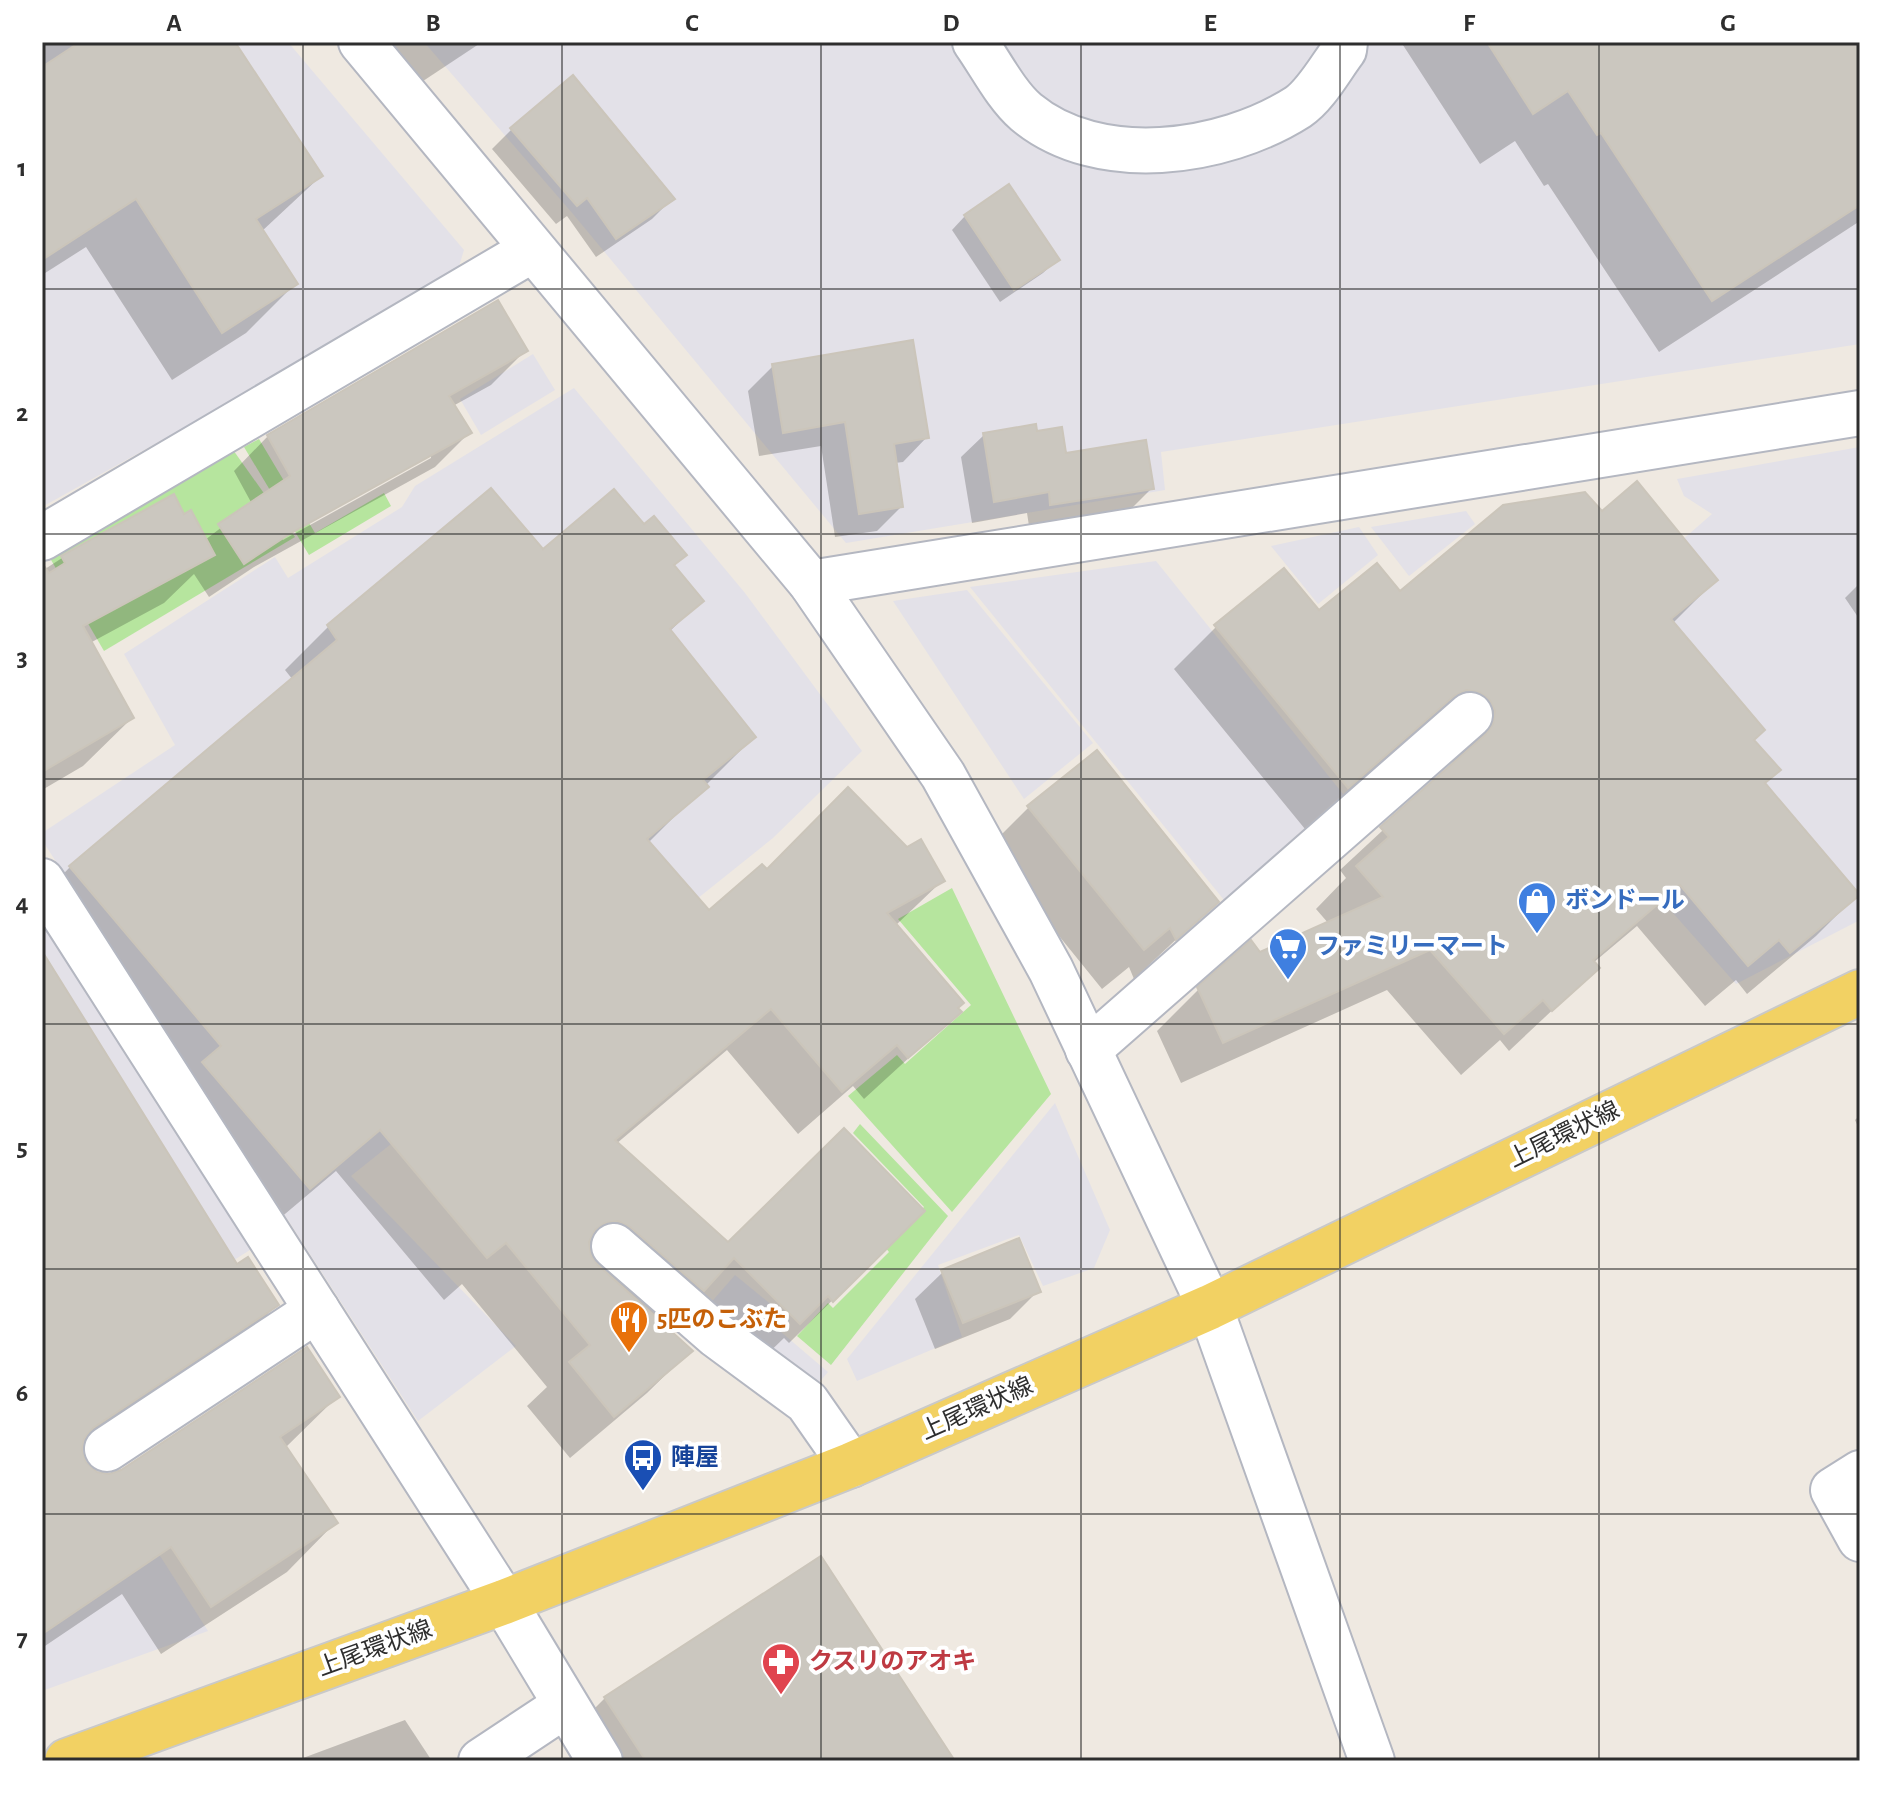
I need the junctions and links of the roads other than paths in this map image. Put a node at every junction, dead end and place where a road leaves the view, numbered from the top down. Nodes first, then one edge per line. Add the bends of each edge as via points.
1 (361, 42) edge
2 (975, 42) edge
3 (1345, 42) edge
4 (532, 250) junction
5 (1860, 413) edge
6 (42, 538) edge
7 (811, 583) junction
8 (1470, 715) dead end
9 (42, 881) edge
10 (1860, 992) edge
11 (1088, 1050) junction
12 (614, 1246) dead end
13 (1210, 1307) junction
14 (317, 1310) junction
15 (107, 1449) dead end
16 (851, 1465) junction
17 (1860, 1473) edge
18 (1860, 1539) edge
19 (504, 1602) junction
20 (564, 1706) junction
21 (67, 1761) edge
22 (481, 1761) edge
23 (600, 1761) edge
24 (1372, 1761) edge

1 - 4 street
2 - 3 street via 1024,111 1071,139 1141,152 1220,142 1300,106
4 - 6 street
4 - 7 street
5 - 7 street
7 - 11 street via 943,775 1051,970
8 - 11 street
9 - 14 street
10 - 13 main road, 上尾環状線
11 - 13 street
12 - 16 street via 716,1335 807,1402
13 - 16 main road, 上尾環状線
13 - 24 street
14 - 15 street
14 - 19 street
16 - 19 main road, 上尾環状線
17 - 18 street via 1833,1490
19 - 20 street
19 - 21 main road, 上尾環状線
20 - 22 street
20 - 23 street

